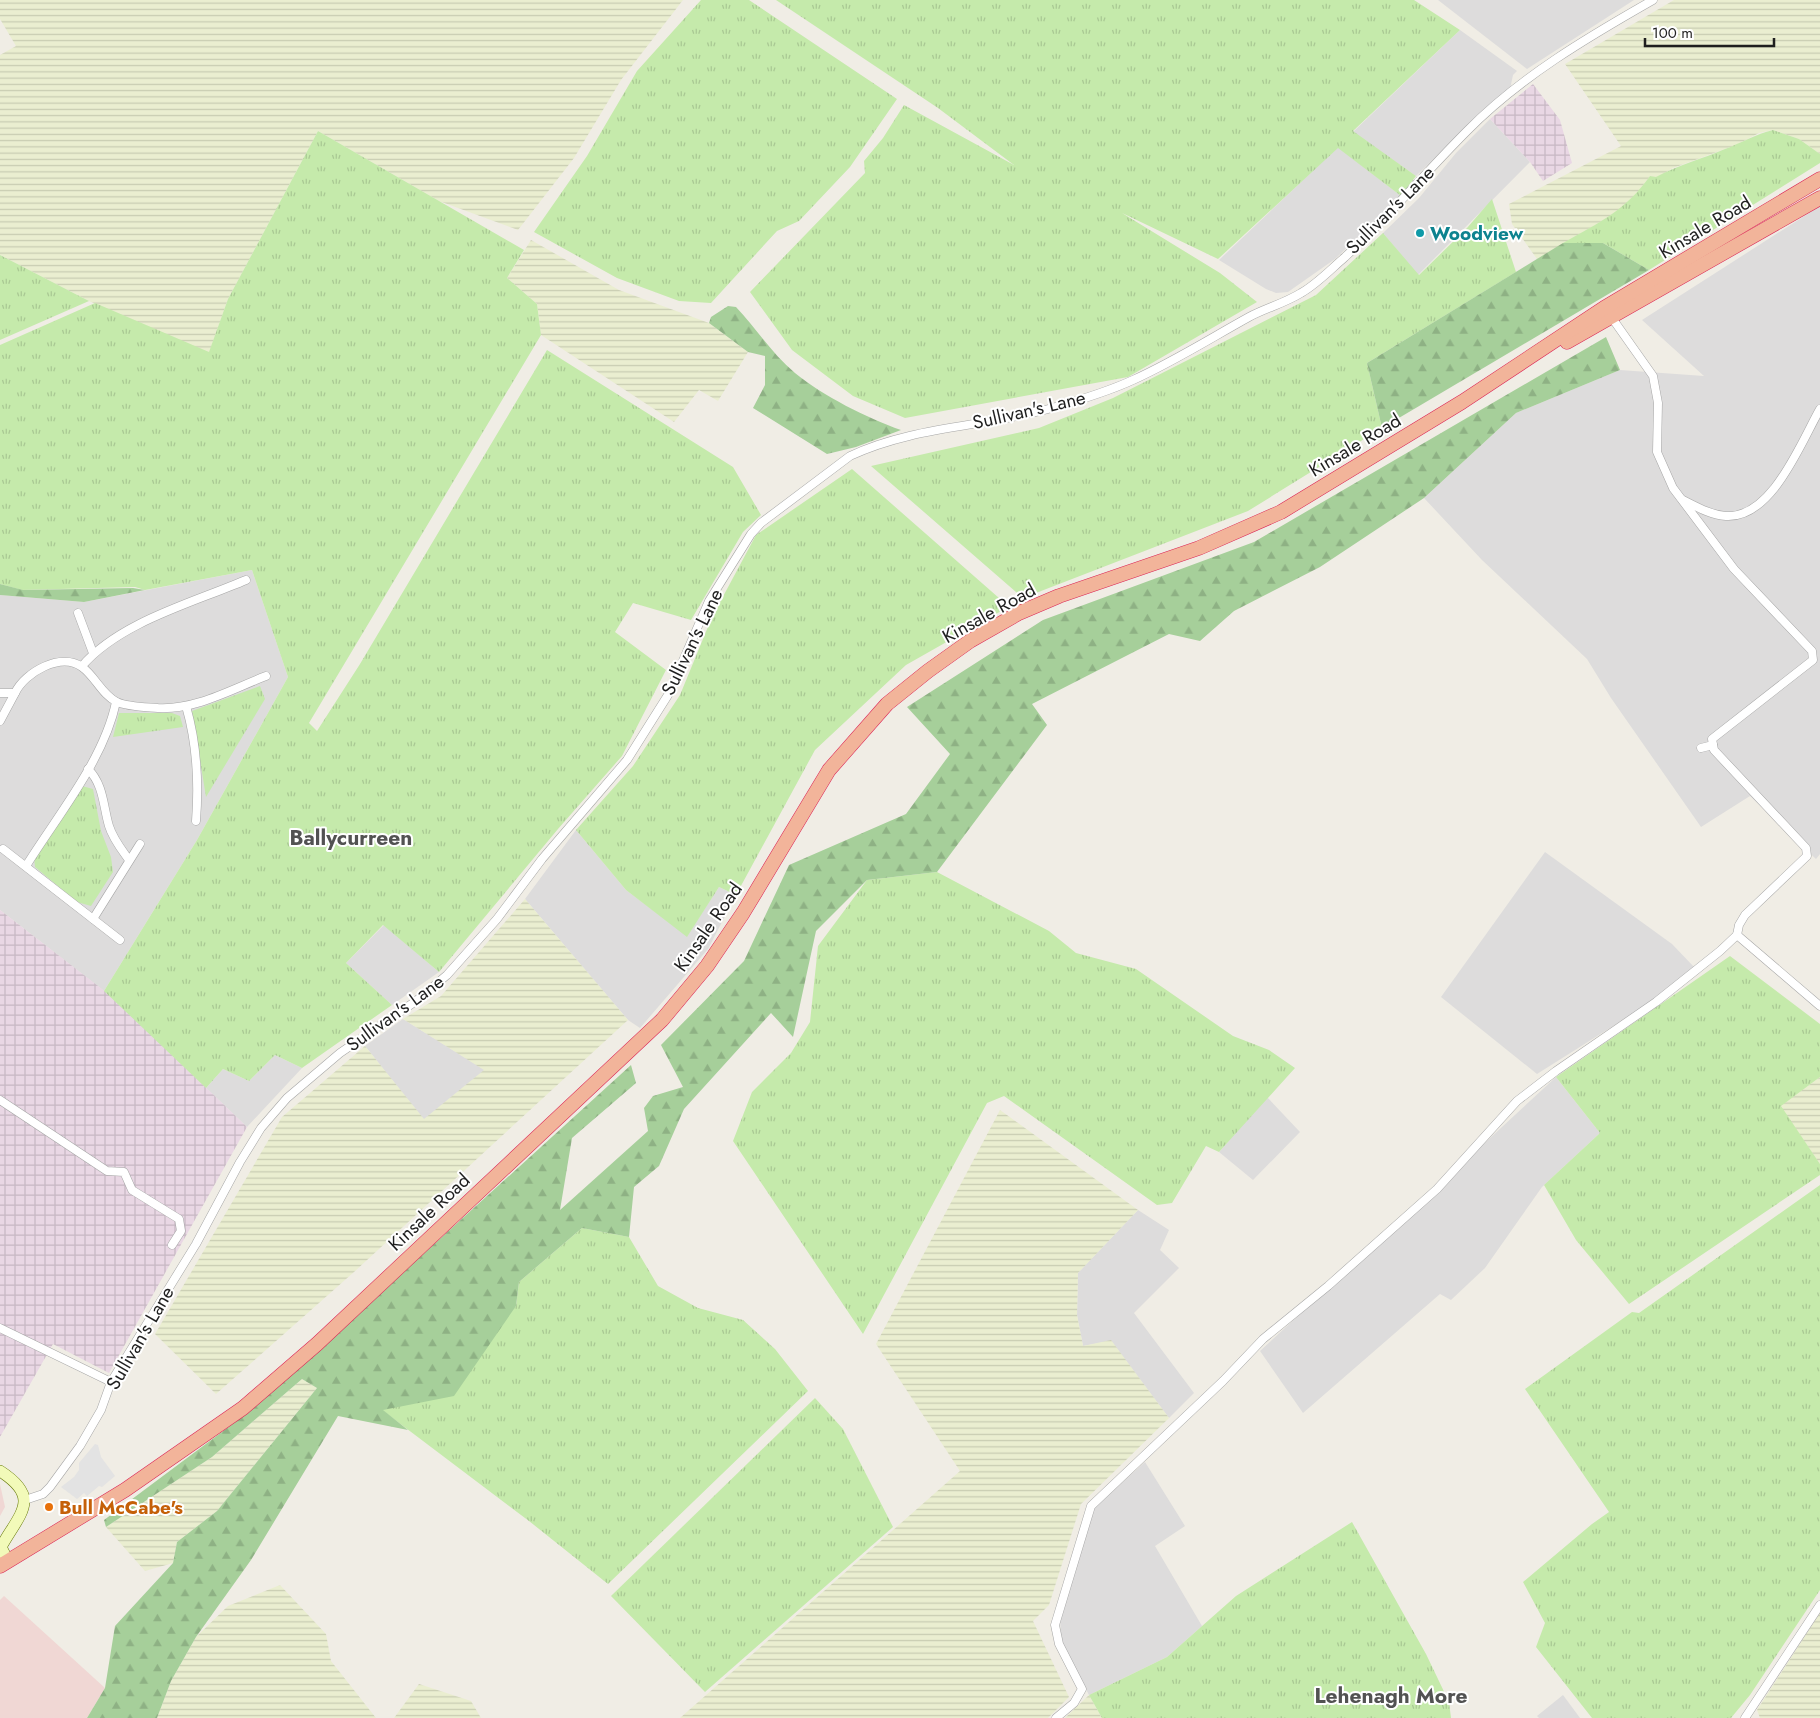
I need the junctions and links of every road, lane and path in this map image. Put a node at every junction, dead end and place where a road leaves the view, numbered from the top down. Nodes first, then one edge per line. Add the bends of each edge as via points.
1 (1653, 0) edge
2 (1820, 179) edge
3 (1820, 198) edge
4 (1612, 318) junction
5 (1484, 388) junction
6 (1820, 409) edge
7 (1681, 499) junction
8 (246, 580) dead end
9 (78, 613) dead end
10 (93, 653) junction
11 (82, 666) junction
12 (266, 676) dead end
13 (0, 692) edge
14 (15, 693) junction
15 (116, 702) junction
16 (186, 706) junction
17 (0, 721) edge
18 (1713, 745) junction
19 (1701, 748) dead end
20 (88, 769) junction
21 (196, 821) dead end
22 (140, 844) dead end
23 (3, 849) dead end
24 (129, 860) junction
25 (26, 866) junction
26 (94, 919) junction
27 (1737, 935) junction
28 (120, 940) dead end
29 (1820, 1006) edge
30 (0, 1100) edge
31 (172, 1244) dead end
32 (0, 1328) edge
33 (112, 1382) junction
34 (0, 1471) edge
35 (26, 1500) junction
36 (4, 1564) edge
37 (1820, 1605) edge
38 (1056, 1718) edge
39 (1745, 1718) edge

1 - 33 street, Sullivan's Lane via 1558,58 1500,100 1378,225 1302,293 1108,391 1049,409 955,426 862,450 762,523 709,601 668,695 627,760 447,975 416,1001 340,1053 287,1098 262,1128
2 - 5 highway, Kinsale Road via 1604,308
3 - 4 highway, Kinsale Road
4 - 5 highway, Kinsale Road
4 - 7 street via 1653,376 1658,403 1657,452 1666,478
5 - 36 highway, Kinsale Road via 1281,512 1199,548 1019,613 970,641 928,671 887,704 829,770 743,913 707,966 662,1020 316,1344 243,1408 125,1490
6 - 7 street via 1772,492 1752,510 1727,516 1705,511
7 - 18 street via 1734,569 1812,651 1813,660 1719,732 1712,739
8 - 10 street via 119,634
9 - 10 street
10 - 11 street
11 - 14 street via 45,664 19,685
11 - 15 street
12 - 16 street
13 - 14 street
14 - 17 street
15 - 16 street via 158,708
15 - 20 street via 112,721
16 - 21 street via 192,726 198,785
18 - 19 street
18 - 27 street via 1714,750 1806,848 1807,856 1745,916
20 - 24 street via 100,786 110,828
20 - 25 street
22 - 24 street
23 - 25 street
24 - 26 street
25 - 26 street
26 - 28 street
27 - 29 street
27 - 38 street via 1663,996 1517,1101 1437,1189 1264,1339 1091,1506 1055,1625 1059,1644 1082,1689 1074,1703
30 - 31 street via 108,1171 124,1172 132,1190 179,1219 181,1231
32 - 33 street
33 - 35 street, Sullivan's Lane via 80,1446 50,1487 43,1494
34 - 35 main road via 16,1481
35 - 36 main road via 0,1547
37 - 39 street

